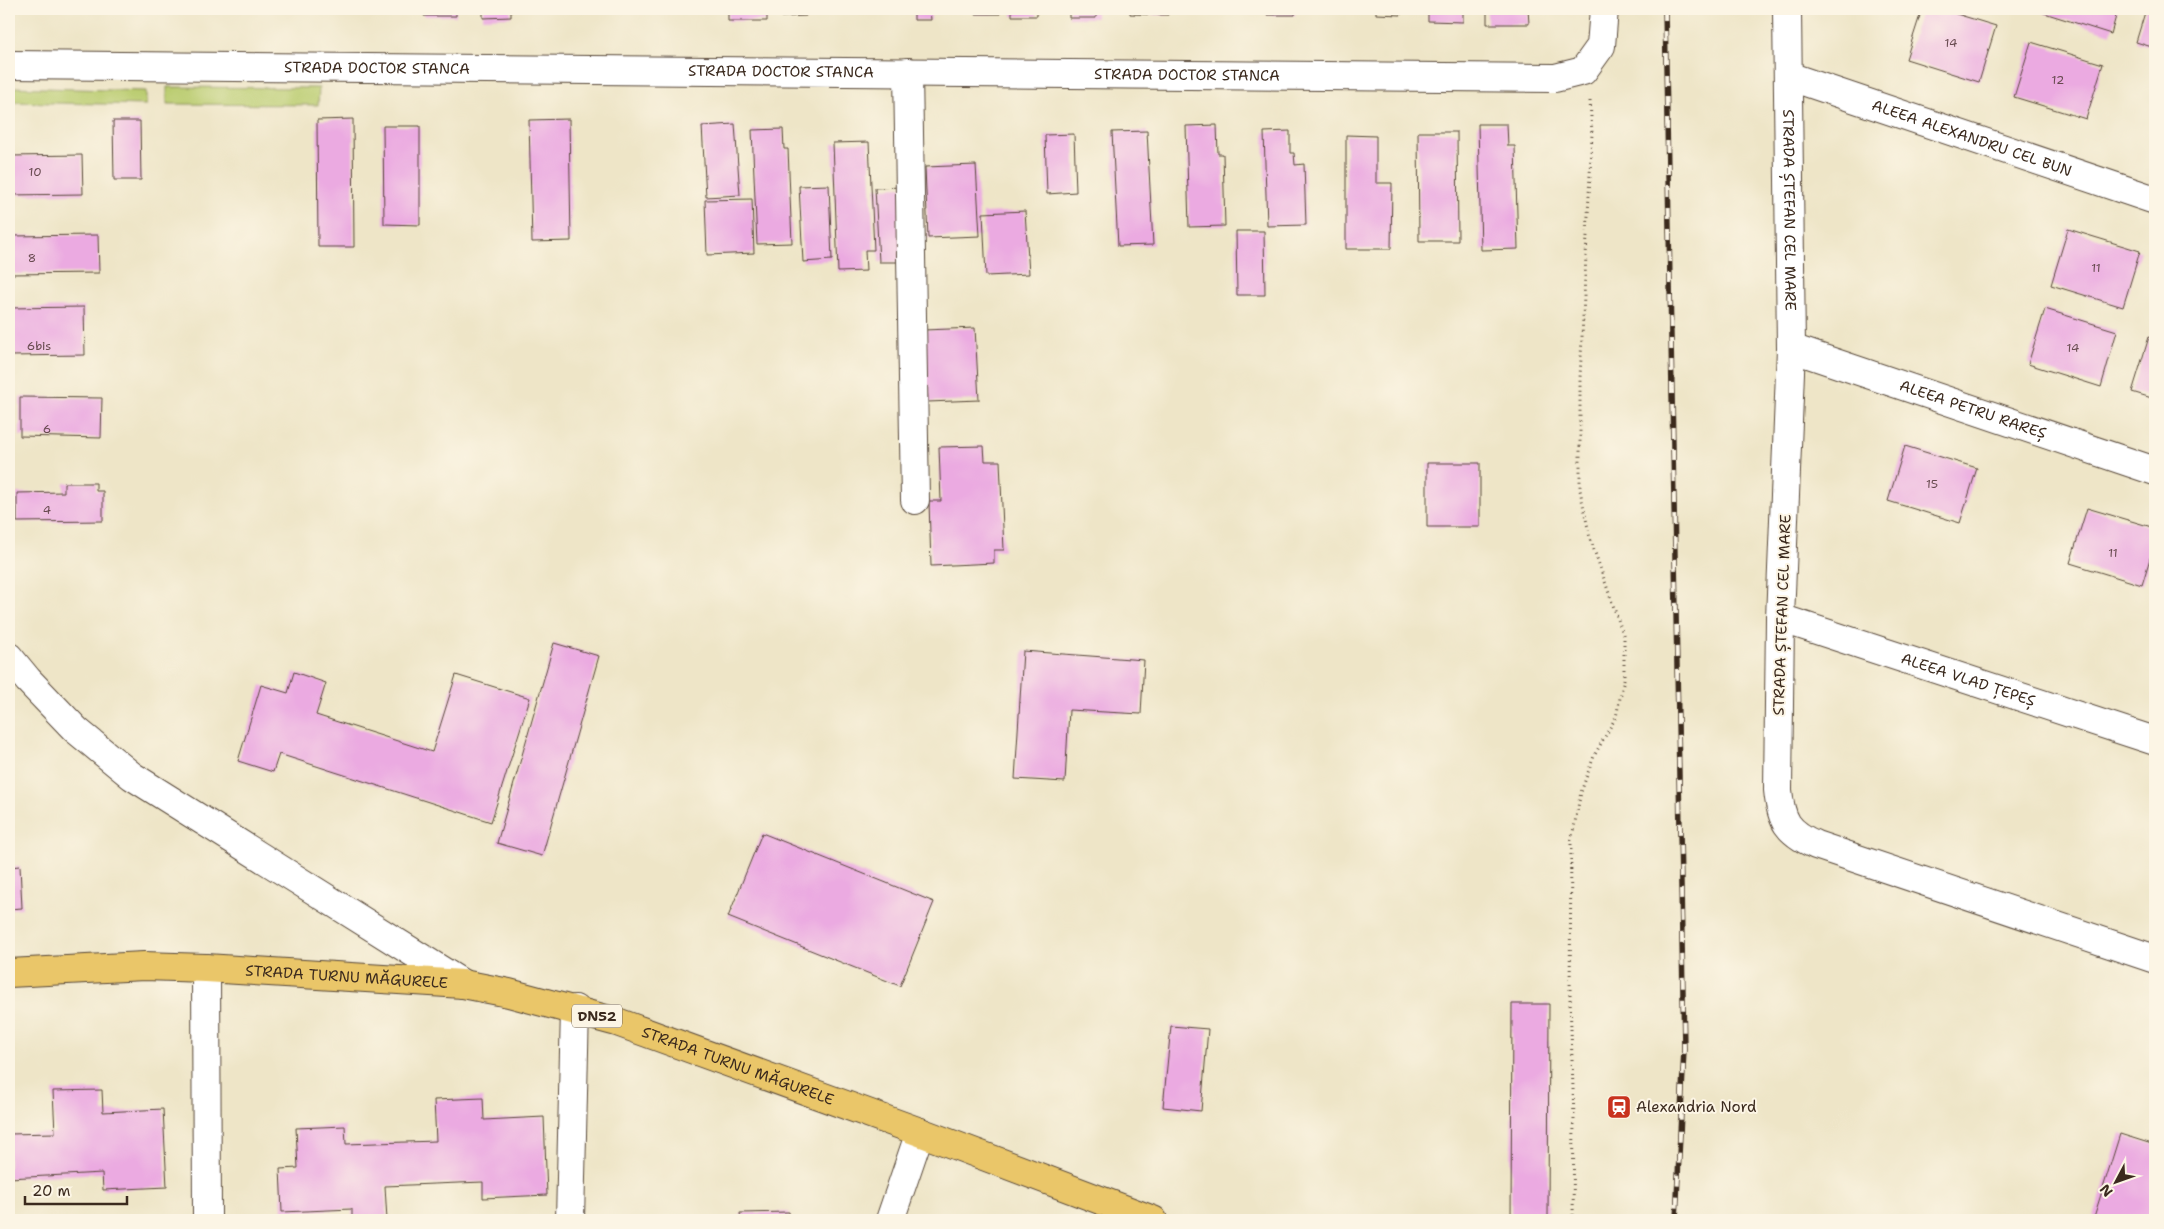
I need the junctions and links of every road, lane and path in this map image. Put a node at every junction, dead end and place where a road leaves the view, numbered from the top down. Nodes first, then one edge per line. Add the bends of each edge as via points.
1 (1604, 9) edge
2 (1787, 9) edge
3 (9, 65) edge
4 (1583, 71) junction
5 (908, 72) junction
6 (1788, 76) junction
7 (2155, 200) edge
8 (1791, 348) junction
9 (2155, 471) edge
10 (915, 500) dead end
11 (1780, 618) junction
12 (9, 657) edge
13 (2155, 741) edge
14 (2155, 959) edge
15 (206, 968) junction
16 (9, 973) edge
17 (463, 984) junction
18 (575, 1009) junction
19 (920, 1132) junction
20 (207, 1220) edge
21 (570, 1220) edge
22 (890, 1220) edge
23 (1153, 1220) edge
24 (1573, 1220) edge

1 - 4 street via 1602,46
2 - 6 street, STRADA ȘTEFAN CEL MARE
3 - 5 street, STRADA DOCTOR STANCA
4 - 5 street, STRADA DOCTOR STANCA via 1555,78
4 - 24 path via 1590,96 1592,133 1580,378 1580,490 1590,538 1624,637 1624,679 1616,717 1594,756 1581,792 1571,842
5 - 10 street
6 - 7 street, ALEEA ALEXANDRU CEL BUN
6 - 8 street, STRADA ȘTEFAN CEL MARE
8 - 9 street, ALEEA PETRU RAREȘ
8 - 11 street, STRADA ȘTEFAN CEL MARE
11 - 13 street, ALEEA VLAD ȚEPEȘ
11 - 14 street, STRADA ȘTEFAN CEL MARE via 1778,790 1786,826 1800,838 1816,845
12 - 17 street via 76,730 132,776
15 - 16 main road, STRADA TURNU MĂGURELE / DN52 via 144,966
15 - 17 main road, STRADA TURNU MĂGURELE / DN52
15 - 20 street
17 - 18 main road, STRADA TURNU MĂGURELE / DN52
18 - 19 main road, STRADA TURNU MĂGURELE / DN52
18 - 21 street
19 - 22 street
19 - 23 main road, STRADA TURNU MĂGURELE / DN52

